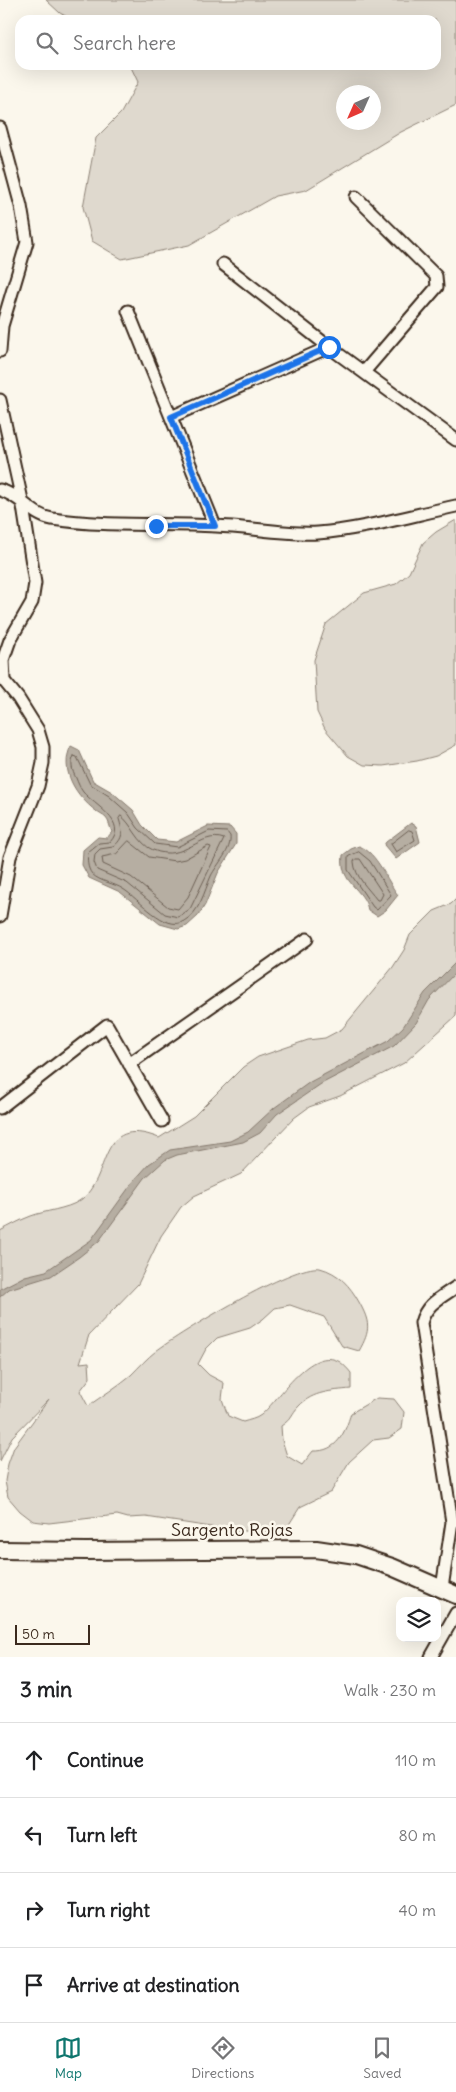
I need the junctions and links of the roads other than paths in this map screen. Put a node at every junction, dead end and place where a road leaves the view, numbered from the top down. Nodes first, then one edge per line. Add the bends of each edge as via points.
1 (0, 128) edge
2 (356, 197) dead end
3 (223, 264) dead end
4 (128, 312) dead end
5 (329, 347) junction
6 (0, 351) edge
7 (364, 372) junction
8 (0, 400) edge
9 (171, 417) junction
10 (456, 440) edge
11 (0, 490) edge
12 (22, 500) junction
13 (456, 506) edge
14 (215, 526) junction
15 (2, 678) edge
16 (2, 886) edge
17 (0, 916) edge
18 (307, 938) dead end
19 (129, 1064) junction
20 (0, 1108) edge
21 (162, 1121) dead end
22 (456, 1288) edge
23 (454, 1521) edge
24 (0, 1550) edge
25 (449, 1591) edge
26 (456, 1614) edge
27 (431, 1657) edge

1 - 6 street via 22,206 27,242 2,326
2 - 7 street via 436,276 437,287
3 - 5 street
4 - 9 street
5 - 7 street
5 - 9 street
7 - 10 street
8 - 12 street
9 - 14 street
11 - 12 street
12 - 14 street via 40,515 51,519
12 - 15 street via 35,583 32,602 10,640 3,660
13 - 14 street via 316,533
15 - 16 street via 38,730 43,755 38,786
16 - 17 street
18 - 19 street
19 - 20 street via 107,1025
19 - 21 street
22 - 23 street via 424,1312 421,1323
23 - 25 street
24 - 25 street, Sargento Rojas via 316,1549 356,1555
26 - 27 street

